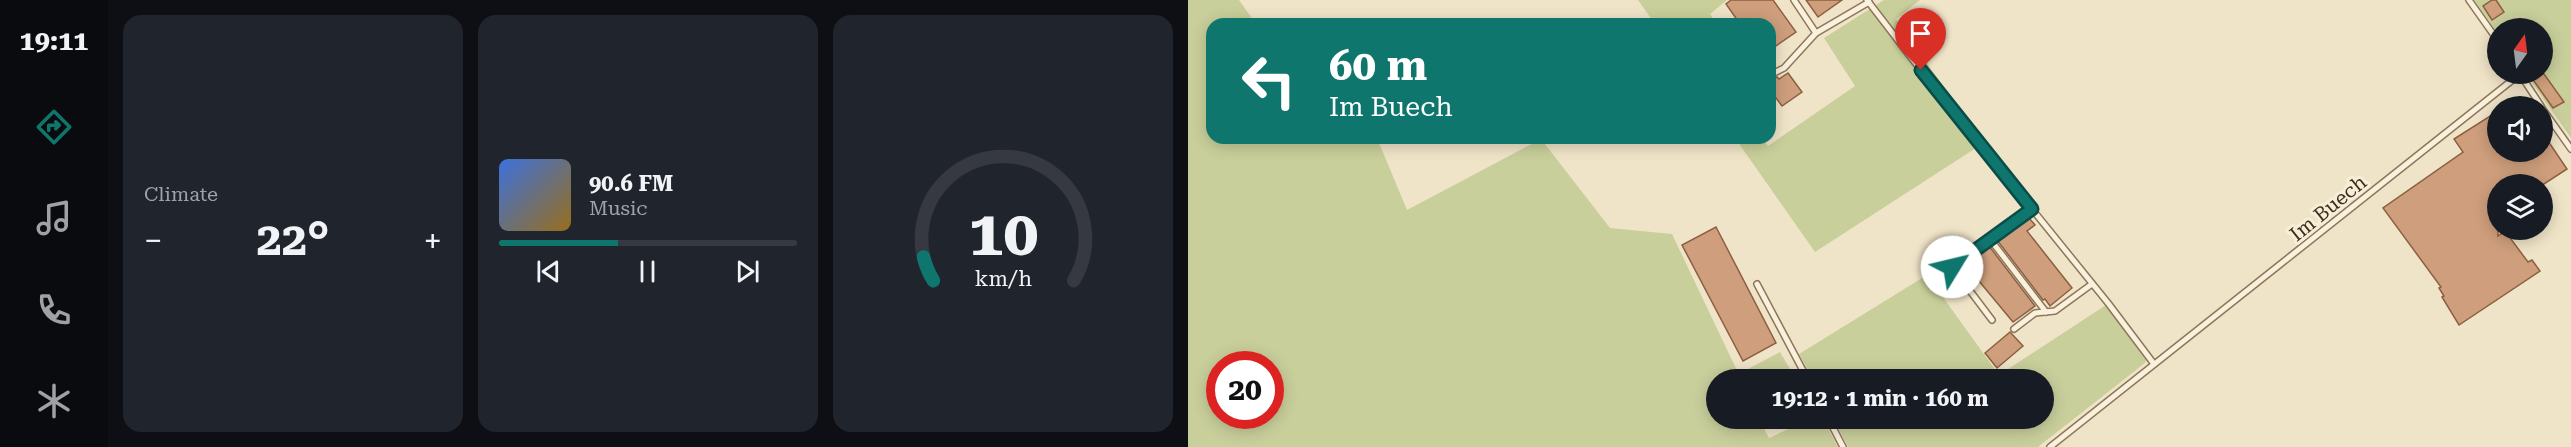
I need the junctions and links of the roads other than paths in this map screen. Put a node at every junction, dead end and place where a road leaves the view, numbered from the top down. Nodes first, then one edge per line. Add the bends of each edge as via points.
1 (1794, 0) edge
2 (2469, 0) edge
3 (1868, 1) edge
4 (2487, 25) edge
5 (1816, 33) junction
6 (1776, 72) edge
7 (2507, 84) edge
8 (2553, 123) edge
9 (2571, 149) edge
10 (2032, 209) junction
11 (1990, 239) junction
12 (1757, 284) dead end
13 (2092, 284) junction
14 (2046, 312) junction
15 (1992, 320) dead end
16 (2014, 329) dead end
17 (2154, 364) junction
18 (1802, 369) edge
19 (1834, 429) edge
20 (1843, 447) edge
21 (2050, 447) edge

1 - 5 lane
2 - 4 lane
3 - 5 lane
3 - 10 lane
5 - 6 lane
7 - 17 lane, Im Buech
8 - 9 lane
10 - 11 lane
10 - 13 lane
11 - 14 lane
11 - 15 lane via 1952,267
12 - 18 lane
13 - 14 lane via 2055,311
13 - 17 lane
14 - 16 lane via 2036,313
17 - 21 lane, Im Buech
19 - 20 lane

